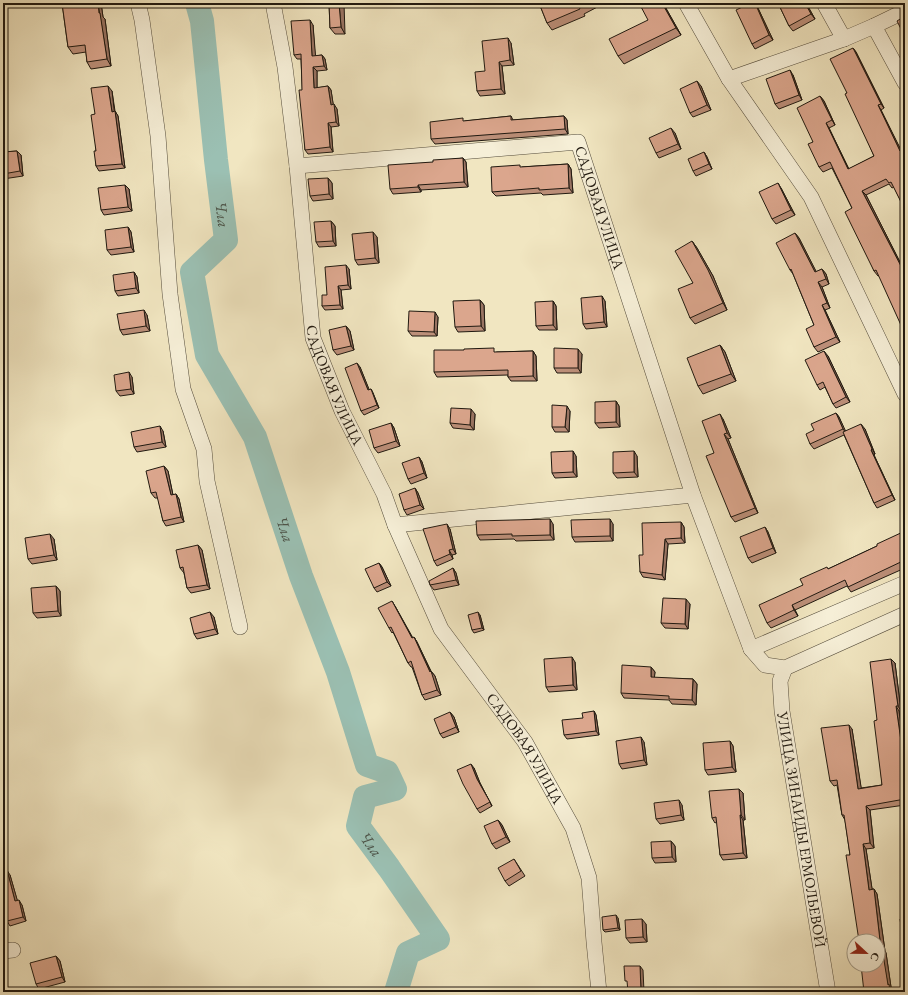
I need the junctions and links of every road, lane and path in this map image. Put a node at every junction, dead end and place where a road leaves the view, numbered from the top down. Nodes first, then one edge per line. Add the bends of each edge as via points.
1 (138, 3) edge
2 (273, 3) edge
3 (686, 3) edge
4 (824, 3) edge
5 (901, 9) edge
6 (874, 26) junction
7 (844, 39) junction
8 (729, 79) junction
9 (905, 83) edge
10 (297, 166) junction
11 (905, 394) edge
12 (693, 495) junction
13 (395, 524) junction
14 (905, 583) edge
15 (905, 614) edge
16 (240, 627) dead end
17 (751, 649) junction
18 (785, 668) junction
19 (599, 992) edge
20 (828, 992) edge

1 - 16 street via 158,136 170,294 183,389 204,449 207,481
2 - 10 street, САДОВАЯ УЛИЦА via 285,67
3 - 8 street
4 - 7 street
5 - 6 street
6 - 7 street
6 - 9 street
7 - 8 street
8 - 11 street via 811,197
10 - 12 street, САДОВАЯ УЛИЦА via 578,142
10 - 13 street, САДОВАЯ УЛИЦА via 313,338 342,411 384,494
12 - 13 street
12 - 17 street, САДОВАЯ УЛИЦА
13 - 19 street, САДОВАЯ УЛИЦА via 441,629 525,742 573,828 589,878
14 - 17 street
15 - 18 street
17 - 18 street, САДОВАЯ УЛИЦА via 766,664
18 - 20 street, УЛИЦА ЗИНАИДЫ ЕРМОЛЬЕВОЙ via 780,681 782,711

